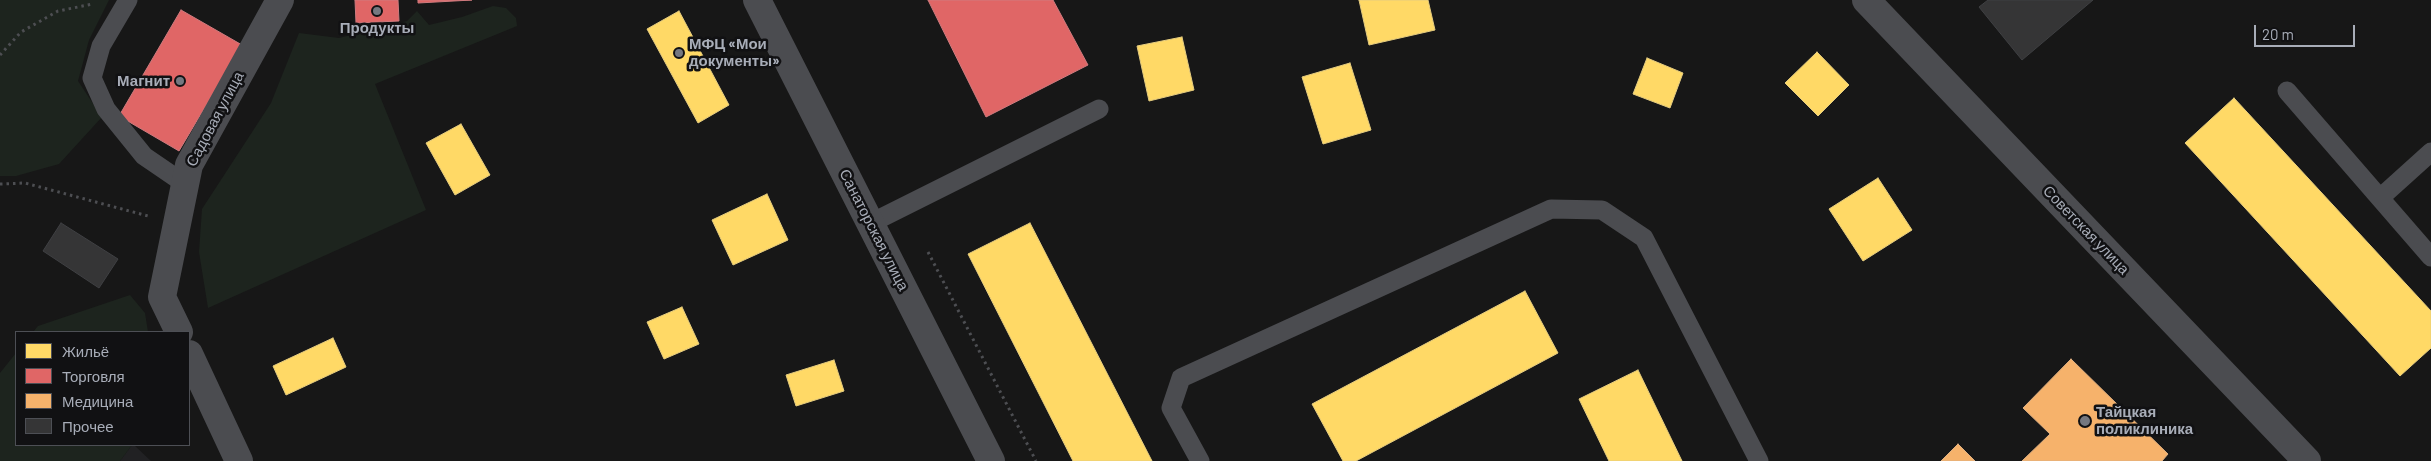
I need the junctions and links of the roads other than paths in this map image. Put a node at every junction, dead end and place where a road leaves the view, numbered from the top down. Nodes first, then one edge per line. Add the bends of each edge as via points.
1 (128, 0) edge
2 (280, 0) edge
3 (757, 0) edge
4 (1866, 0) edge
5 (2288, 91) dead end
6 (1099, 109) dead end
7 (2431, 152) edge
8 (185, 184) junction
9 (2380, 198) junction
10 (871, 224) junction
11 (2431, 257) edge
12 (179, 331) edge
13 (190, 356) edge
14 (239, 461) edge
15 (991, 461) edge
16 (1200, 461) edge
17 (1759, 461) edge
18 (2307, 461) edge

1 - 8 lane via 101,46 92,78 106,109 144,156
2 - 8 street, Садовая улица via 189,165
3 - 10 street, Санаторская улица
4 - 18 street, Советская улица
5 - 9 lane
6 - 10 lane
7 - 9 lane
8 - 12 street, Садовая улица via 162,297
9 - 11 lane
10 - 15 street, Санаторская улица
13 - 14 street
16 - 17 lane via 1171,408 1181,378 1551,209 1602,210 1644,238

